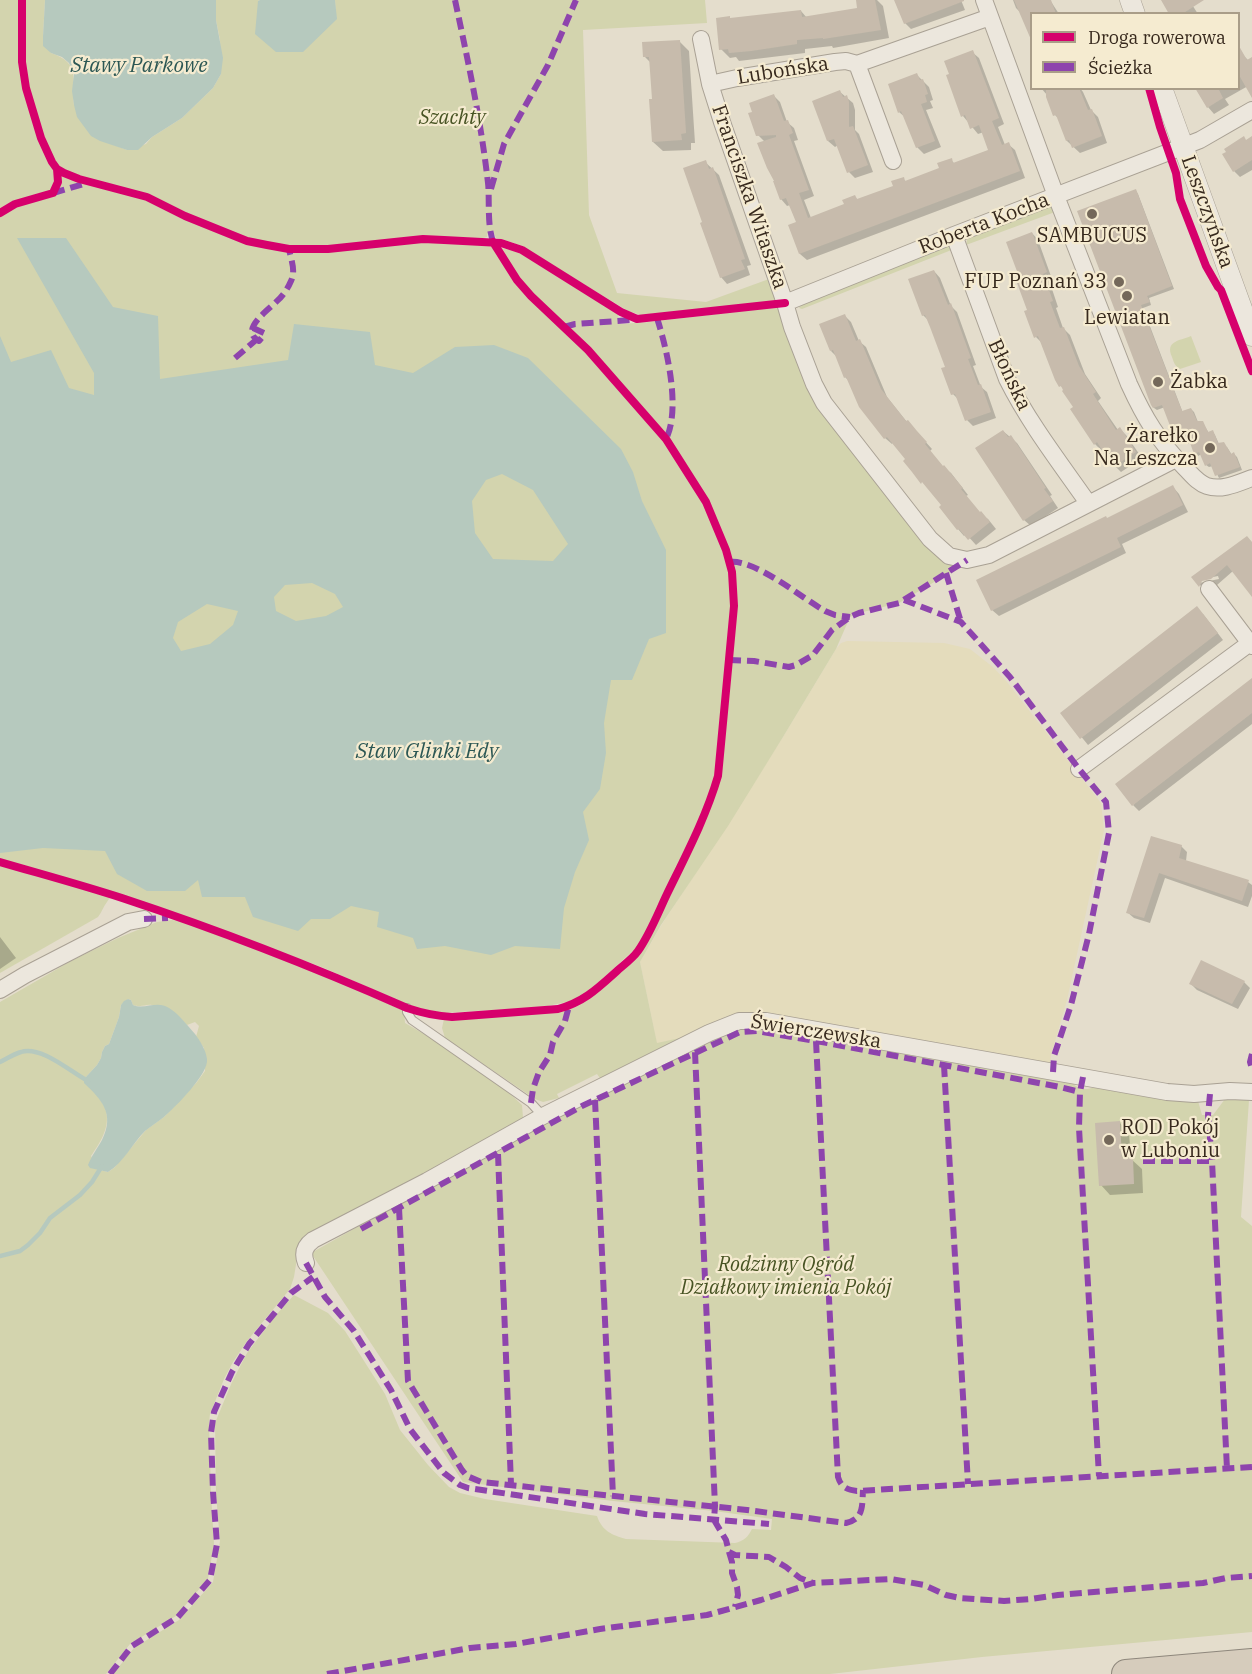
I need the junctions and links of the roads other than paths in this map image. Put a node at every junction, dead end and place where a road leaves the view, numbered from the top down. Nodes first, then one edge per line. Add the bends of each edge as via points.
1 (984, 0) edge
2 (990, 17) junction
3 (701, 39) dead end
4 (857, 64) junction
5 (710, 84) junction
6 (1163, 90) edge
7 (1252, 110) edge
8 (1183, 146) junction
9 (893, 161) dead end
10 (1056, 196) junction
11 (954, 235) junction
12 (785, 303) junction
13 (1250, 325) edge
14 (1176, 459) junction
15 (1252, 478) edge
16 (1089, 503) junction
17 (1209, 590) dead end
18 (1251, 645) edge
19 (1079, 769) dead end
20 (144, 919) dead end
21 (0, 990) edge
22 (407, 1008) dead end
23 (1252, 1092) edge
24 (543, 1116) junction
25 (306, 1263) dead end
26 (1252, 1663) edge
27 (1126, 1674) edge

1 - 2 street
2 - 4 street, Lubońska
2 - 10 street
3 - 5 street, Franciszka Witaszka
4 - 5 street, Lubońska via 835,63
4 - 9 street, Lubońska
5 - 12 street, Franciszka Witaszka
6 - 8 street, Leszczyńska
7 - 8 street, Roberta Kocha
8 - 10 street, Roberta Kocha
8 - 13 street, Leszczyńska
10 - 11 street, Roberta Kocha
10 - 14 street via 1142,413
11 - 12 street, Roberta Kocha
11 - 16 street, Błońska via 1007,380 1035,428
12 - 16 street, Franciszka Witaszka via 824,403 930,539 949,556 967,560 989,555
14 - 15 street via 1196,480 1208,486 1222,487
14 - 16 street, Franciszka Witaszka
17 - 18 street
18 - 19 street
20 - 21 street via 128,922
22 - 24 lane via 412,1020 531,1103
23 - 24 street, Świerczewska via 1159,1091 747,1020 709,1033
24 - 25 street, Świerczewska via 314,1240 304,1250
26 - 27 highway

